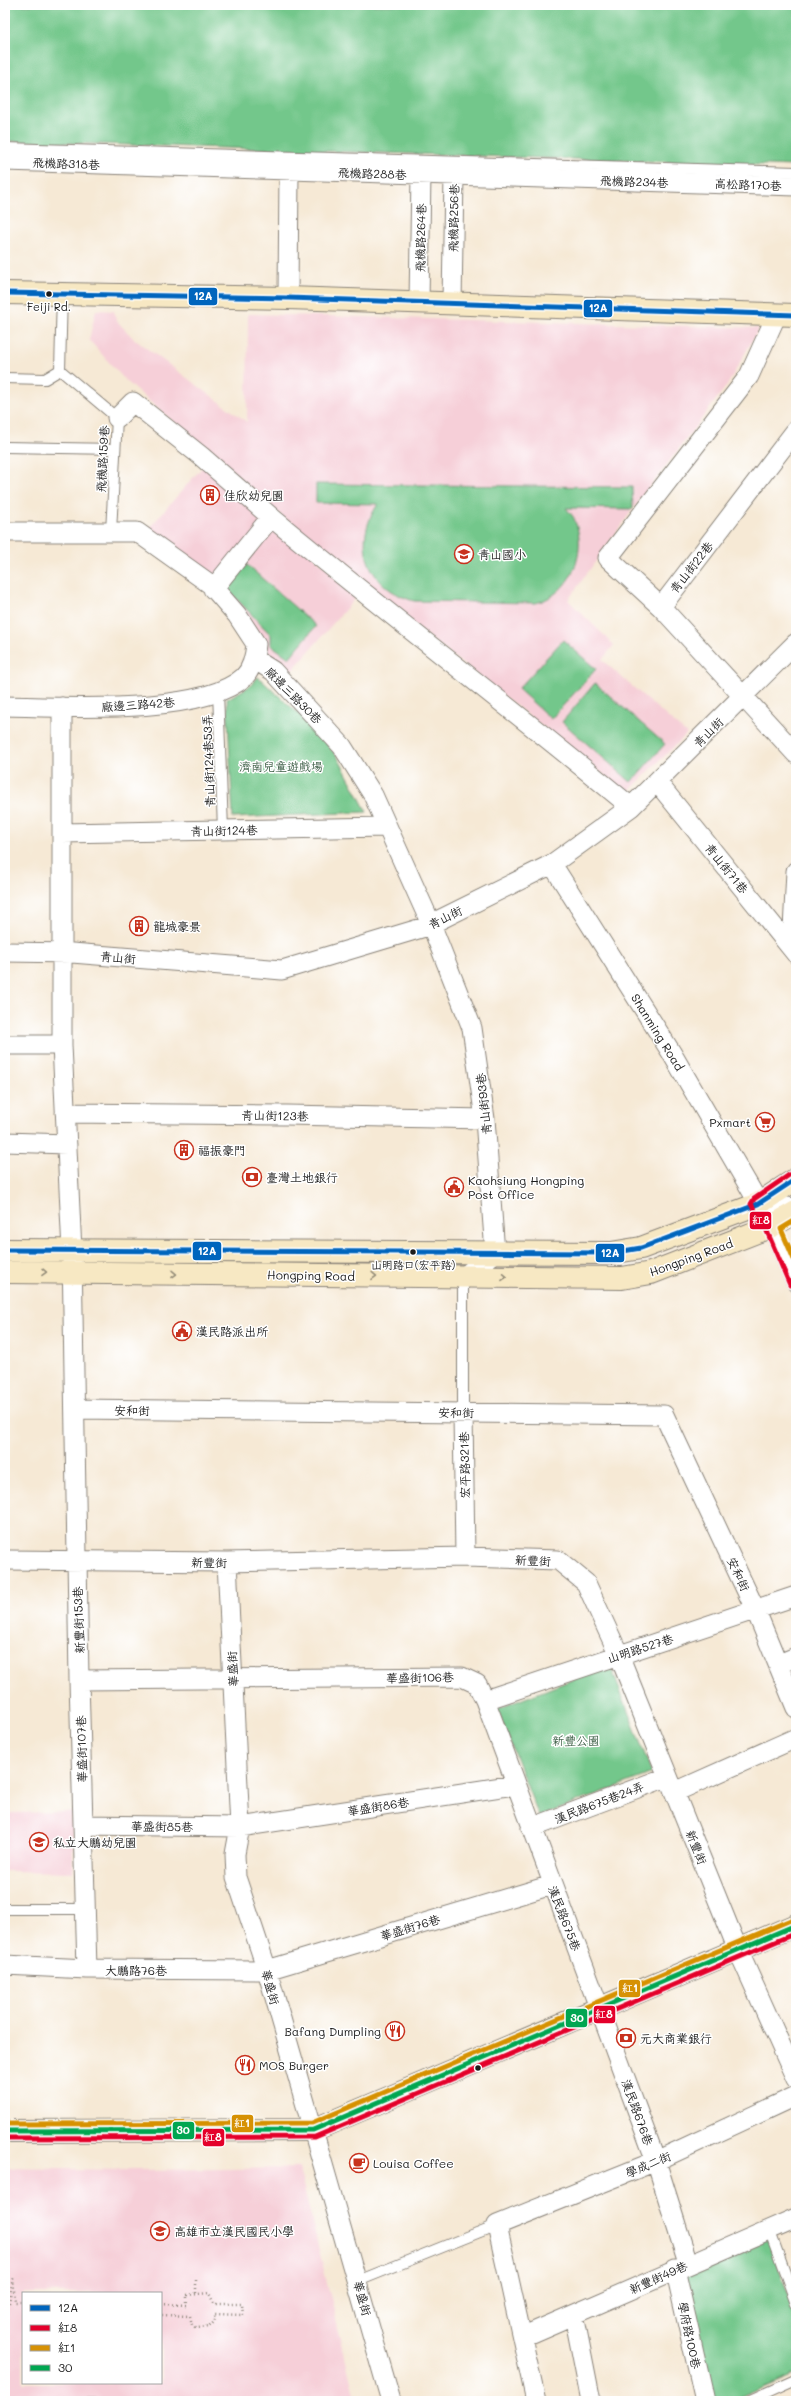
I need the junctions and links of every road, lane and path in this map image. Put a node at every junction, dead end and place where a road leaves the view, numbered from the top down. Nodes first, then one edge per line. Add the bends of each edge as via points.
1 (5, 148) edge
2 (5, 161) edge
3 (128, 165) joint
4 (289, 170) junction
5 (796, 172) edge
6 (421, 174) junction
7 (454, 175) junction
8 (569, 179) joint
9 (700, 183) joint
10 (796, 186) edge
11 (5, 293) edge
12 (62, 294) junction
13 (288, 298) junction
14 (419, 303) junction
15 (452, 304) junction
16 (787, 315) edge
17 (60, 370) junction
18 (5, 378) edge
19 (117, 418) junction
20 (796, 430) edge
21 (5, 447) edge
22 (115, 449) junction
23 (271, 517) junction
24 (5, 532) edge
25 (111, 532) junction
26 (214, 589) junction
27 (661, 606) junction
28 (796, 643) edge
29 (254, 658) junction
30 (218, 691) junction
31 (744, 696) junction
32 (5, 706) edge
33 (62, 707) junction
34 (796, 754) edge
35 (657, 782) junction
36 (632, 807) junction
37 (386, 827) junction
38 (223, 830) junction
39 (62, 833) junction
40 (552, 864) junction
41 (796, 871) edge
42 (431, 924) junction
43 (794, 951) edge
44 (5, 952) edge
45 (62, 953) junction
46 (5, 1045) edge
47 (62, 1045) junction
48 (65, 1113) junction
49 (485, 1120) junction
50 (5, 1142) edge
51 (67, 1144) junction
52 (796, 1179) edge
53 (758, 1204) junction
54 (796, 1208) edge
55 (796, 1212) edge
56 (772, 1226) junction
57 (5, 1250) edge
58 (72, 1251) junction
59 (495, 1253) junction
60 (5, 1272) edge
61 (72, 1273) junction
62 (463, 1277) junction
63 (796, 1282) edge
64 (75, 1409) junction
65 (463, 1412) junction
66 (465, 1558) junction
67 (76, 1559) junction
68 (5, 1560) edge
69 (227, 1562) junction
70 (796, 1596) edge
71 (756, 1611) junction
72 (619, 1655) junction
73 (787, 1660) edge
74 (232, 1679) junction
75 (79, 1680) junction
76 (485, 1700) junction
77 (796, 1708) edge
78 (796, 1738) edge
79 (671, 1784) junction
80 (515, 1785) junction
81 (83, 1825) junction
82 (240, 1827) junction
83 (531, 1828) junction
84 (552, 1885) junction
85 (5, 1909) edge
86 (85, 1909) junction
87 (796, 1925) edge
88 (738, 1950) junction
89 (5, 1965) edge
90 (87, 1969) junction
91 (267, 1970) junction
92 (600, 2007) junction
93 (796, 2079) edge
94 (796, 2096) edge
95 (313, 2130) junction
96 (5, 2131) edge
97 (656, 2161) junction
98 (796, 2218) edge
99 (497, 2225) junction
100 (769, 2229) junction
101 (682, 2266) junction
102 (196, 2280) dead end
103 (358, 2281) junction
104 (196, 2293) junction
105 (22, 2302) edge
106 (5, 2303) edge
107 (796, 2303) edge
108 (162, 2304) edge
109 (162, 2315) edge
110 (574, 2315) junction
111 (522, 2337) junction
112 (796, 2380) edge
113 (391, 2401) edge
114 (536, 2401) edge
115 (591, 2401) edge
116 (705, 2401) edge
117 (749, 2401) edge

1 - 5 lane
2 - 3 street, 飛機路318巷
3 - 4 street, 飛機路288巷
4 - 6 street, 飛機路288巷
4 - 13 street
6 - 7 street, 飛機路288巷
6 - 14 street, 飛機路264巷
7 - 8 street, 飛機路256巷
7 - 15 street, 飛機路256巷
8 - 9 street, 飛機路234巷
9 - 10 street, 高松路170巷
11 - 12 street
12 - 13 street
12 - 17 lane
13 - 14 street
14 - 15 street
15 - 16 street
16 - 27 street via 749,376 608,558
17 - 18 lane via 45,379
17 - 19 lane, 飛機路159巷
19 - 22 lane, 飛機路159巷
19 - 23 street via 133,402 201,456
20 - 27 street, 青山街22巷
21 - 22 lane
22 - 25 lane, 飛機路159巷
23 - 26 street
23 - 36 street
24 - 25 street, 廠邊三路30巷
25 - 26 street, 廠邊三路30巷 via 137,532
26 - 29 street, 廠邊三路30巷 via 238,615 256,644
27 - 31 street
28 - 31 street, 青山街
29 - 30 street, 廠邊三路42巷 via 244,677
29 - 37 street, 廠邊三路30巷 via 273,671 342,746 373,795
30 - 33 street, 廠邊三路42巷 via 198,699 131,706
30 - 38 lane, 青山街124巷53弄
31 - 34 street
31 - 35 street, 青山街
32 - 33 street, 廠邊三路42巷
33 - 39 street
35 - 36 street, 青山街
35 - 43 street, 青山街71巷
36 - 40 street, 青山街
37 - 38 street, 青山街124巷
37 - 42 street, 廠邊三路30巷
38 - 39 street, 青山街124巷
39 - 45 street
40 - 42 street, 青山街
40 - 53 street, Shanming Road via 671,1052
41 - 43 street
42 - 45 street, 青山街 via 282,970
42 - 49 street, 青山街93巷 via 472,1028
44 - 45 street, 青山街
45 - 47 street
46 - 47 street
47 - 48 street
48 - 49 street, 青山街123巷
48 - 51 street
49 - 59 street, 青山街93巷
50 - 51 street
51 - 58 street
52 - 53 street, Hongping Road
53 - 54 street
53 - 56 street, Shanming Road
53 - 59 street, Hongping Road via 641,1248 611,1253
55 - 56 street, Hongping Road
62 -> 56 street, Hongping Road via 622,1278 651,1273
56 - 63 street, Shanming Road
57 - 58 street, Hongping Road
58 - 59 street, Hongping Road
58 - 61 street
59 - 62 street
60 -> 61 street, Hongping Road
61 -> 62 street, Hongping Road
61 - 64 street
62 - 65 lane, 宏平路321巷
64 - 65 street, 安和街
64 - 67 street
65 - 66 street, 宏平路321巷
65 - 71 street, 安和街 via 664,1415
66 - 69 street, 新豐街
66 - 72 street, 新豐街 via 558,1560 586,1583
67 - 68 street, 新豐街
67 - 69 street, 新豐街
67 - 75 street, 新豐街153巷
69 - 74 street, 華盛街
70 - 71 street, 山明路527巷
71 - 72 street, 山明路527巷
71 - 73 street, 安和街
72 - 76 street, 山明路527巷
72 - 79 street, 新豐街
73 - 77 street, 安和街
74 - 75 street
74 - 76 street, 華盛街106巷 via 462,1677 477,1684
74 - 82 street, 華盛街
75 - 81 street, 華盛街107巷
76 - 80 street, 華盛街106巷
78 - 79 street
79 - 83 street, 漢民路675巷24弄
79 - 88 street, 新豐街
80 - 82 street, 華盛街86巷
80 - 83 street, 華盛街106巷
81 - 82 street, 華盛街85巷
81 - 86 street, 華盛街107巷
82 - 91 street, 華盛街 via 235,1854 236,1877
83 - 84 street, 漢民路675巷
84 - 91 street, 華盛街76巷
84 - 92 street, 漢民路675巷
85 - 86 lane
86 - 90 street, 華盛街107巷
87 - 88 street
88 - 92 street
88 - 93 street, 新豐街
89 - 90 street, 大鵬路76巷
90 - 91 street, 大鵬路76巷
91 - 95 street, 華盛街
92 - 95 street
92 - 97 street, 漢民路676巷
94 - 97 street, 學成二街
95 - 96 street
95 - 103 street, 華盛街
97 - 99 street, 學成二街
97 - 101 street, 漢民路676巷
98 - 100 street, 新豐街49巷
99 - 103 lane, 學成二街
99 - 111 street
100 - 101 street, 新豐街49巷
100 - 107 lane
101 - 110 street, 新豐街49巷
101 - 116 street, 學府路100巷
102 - 104 path
103 - 113 street, 華盛街
104 - 108 path via 186,2295 186,2305
104 - 109 path via 209,2293 214,2304 242,2304 242,2315 214,2314 214,2321 210,2327 196,2328 192,2326 190,2316
105 - 106 path via 15,2302 13,2277 9,2302
110 - 111 street, 新豐街49巷
110 - 115 street
111 - 114 street
112 - 117 lane

